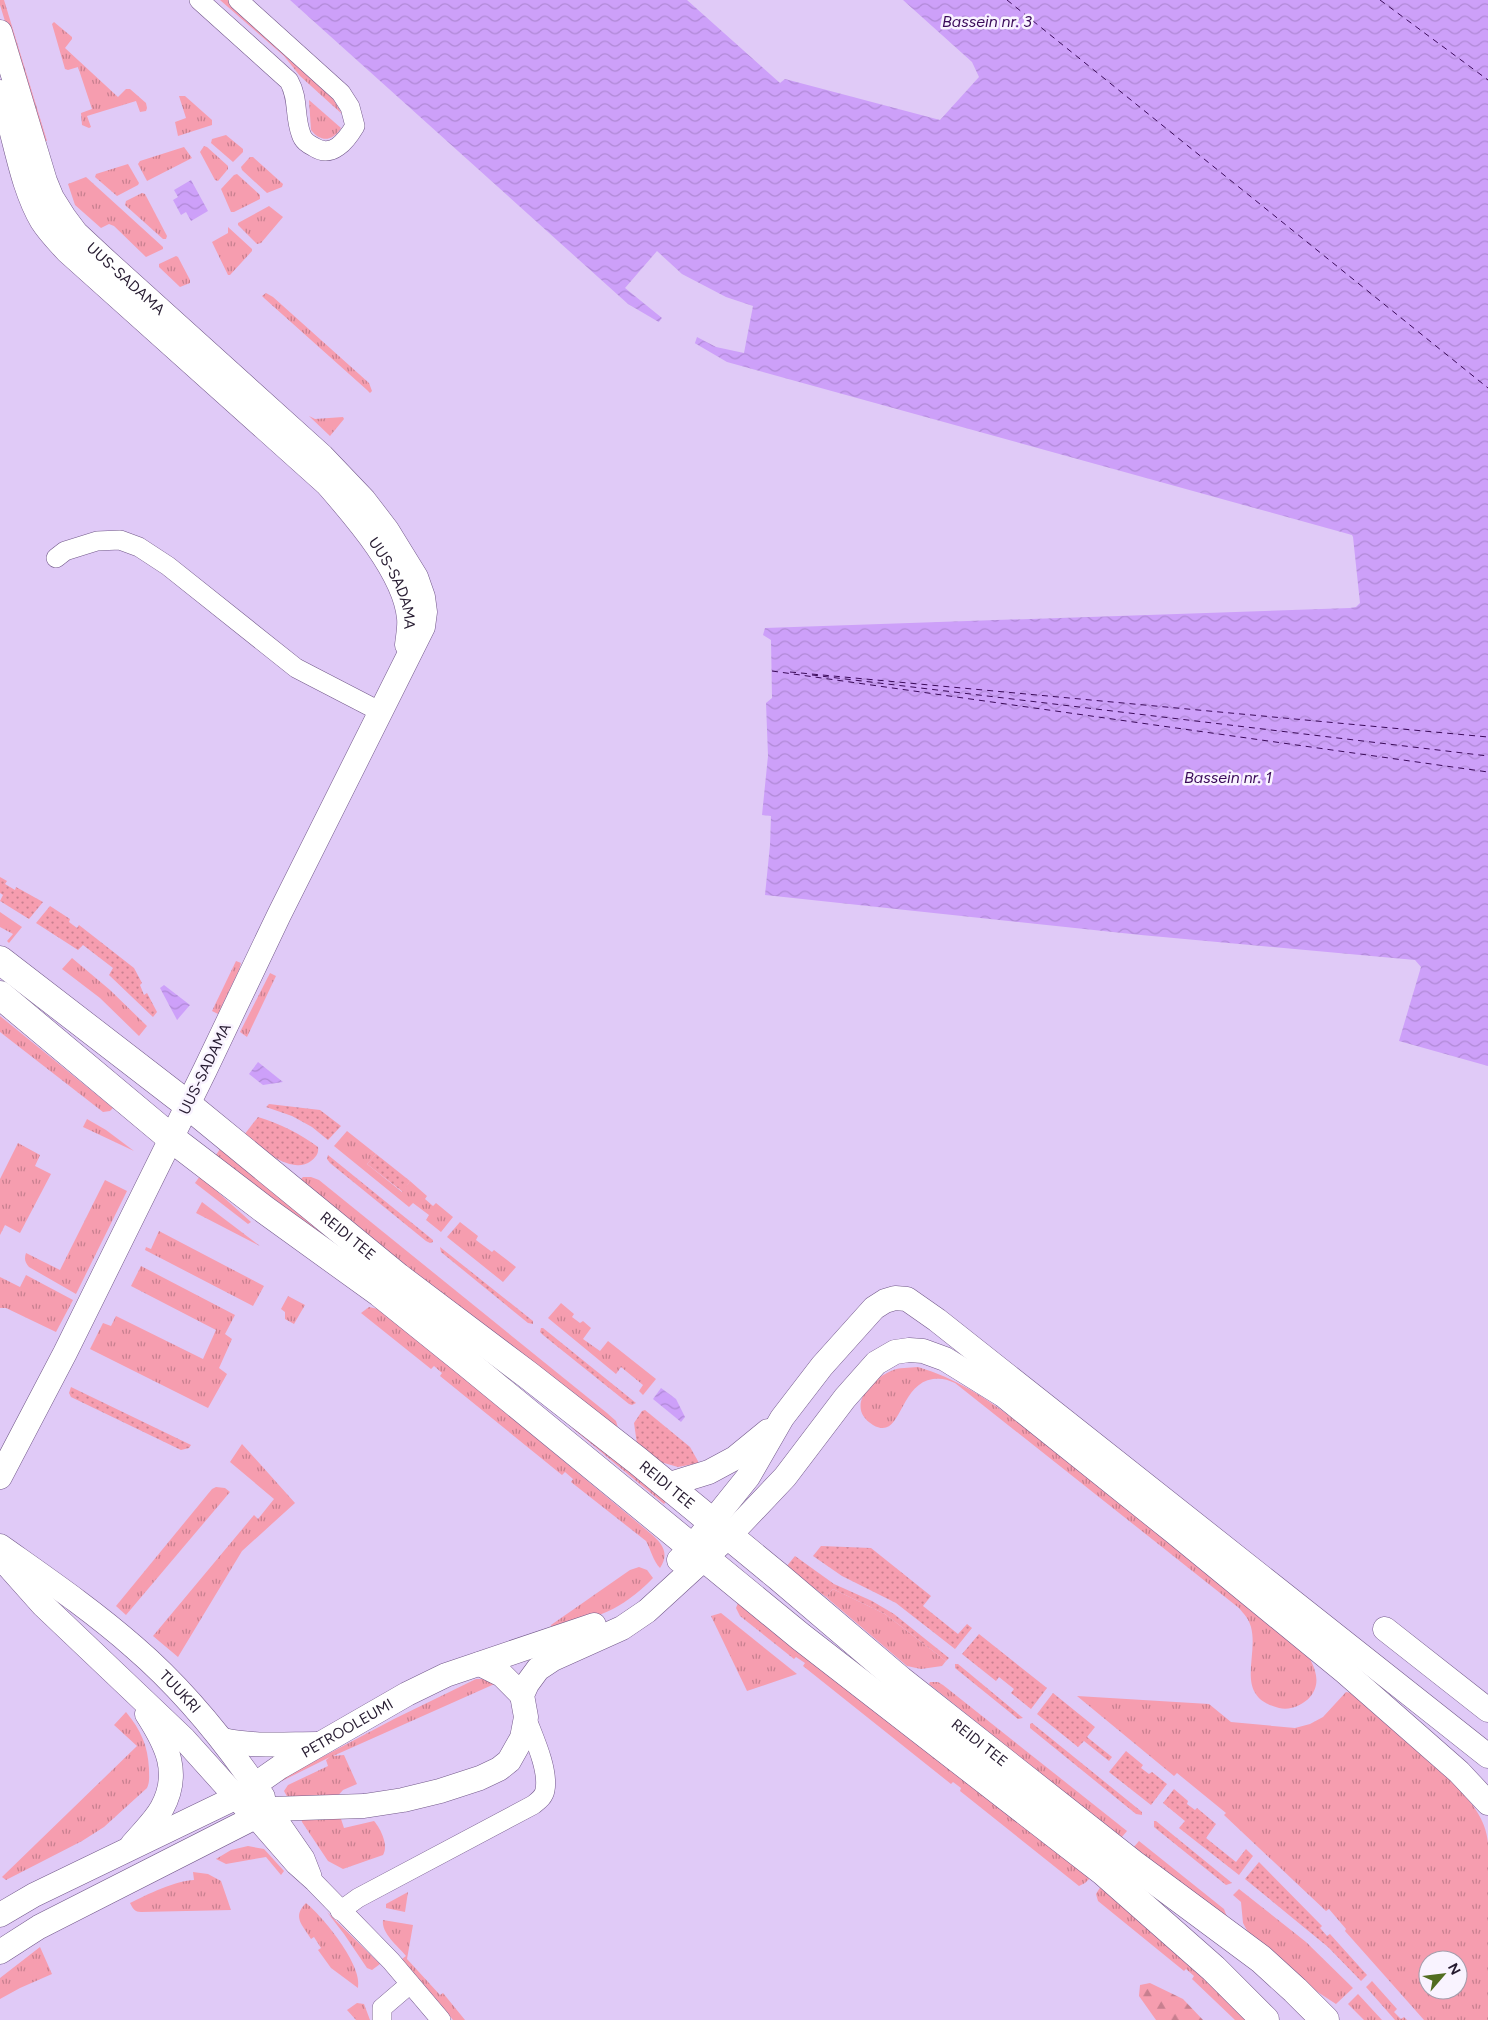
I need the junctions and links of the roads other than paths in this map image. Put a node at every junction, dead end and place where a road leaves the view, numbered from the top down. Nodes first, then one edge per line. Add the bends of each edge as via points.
1 (199, 0) edge
2 (238, 0) edge
3 (1, 46) edge
4 (0, 92) edge
5 (291, 452) junction
6 (322, 456) junction
7 (56, 558) dead end
8 (406, 659) junction
9 (379, 711) junction
10 (0, 960) edge
11 (0, 995) edge
12 (188, 1104) junction
13 (171, 1138) junction
14 (782, 1418) junction
15 (0, 1477) edge
16 (667, 1485) junction
17 (720, 1529) junction
18 (0, 1546) edge
19 (698, 1553) junction
20 (0, 1557) edge
21 (1385, 1629) dead end
22 (1370, 1662) junction
23 (480, 1664) junction
24 (1345, 1672) junction
25 (131, 1689) junction
26 (524, 1706) junction
27 (1488, 1710) edge
28 (223, 1740) junction
29 (320, 1744) junction
30 (1488, 1756) edge
31 (246, 1791) junction
32 (1488, 1802) edge
33 (262, 1813) junction
34 (126, 1852) junction
35 (340, 1911) junction
36 (0, 1914) edge
37 (0, 1952) edge
38 (1214, 1969) junction
39 (410, 1984) junction
40 (382, 2020) edge
41 (441, 2020) edge
42 (1265, 2020) edge
43 (1276, 2020) edge
44 (1325, 2020) edge

1 - 2 street via 289,81 296,93 298,124 305,142 330,152 355,126 350,107 341,93
3 - 6 street, UUS-SADAMA via 46,181 76,233
4 - 5 street, UUS-SADAMA via 28,186 49,232
5 - 6 street via 307,457
5 - 8 street, UUS-SADAMA via 326,484 380,549 406,602 410,619
6 - 8 street, UUS-SADAMA via 369,508 416,577 424,597 425,612 423,626
7 - 9 street via 65,551 97,542 120,540 139,547 168,566 296,668
8 - 9 street, UUS-SADAMA
9 - 12 street, UUS-SADAMA
10 - 12 main road, REIDI TEE
11 - 13 main road, REIDI TEE
12 - 13 street, UUS-SADAMA
12 - 16 main road, REIDI TEE via 398,1277
13 - 15 street, UUS-SADAMA
13 - 19 main road, REIDI TEE via 380,1293
14 - 16 street via 735,1458 709,1472
14 - 17 street
14 - 22 street via 827,1360 874,1308 890,1300 907,1299
16 - 17 main road, REIDI TEE
17 - 19 street
17 - 24 street via 785,1476 876,1362 895,1352 924,1351 945,1359 1003,1395
17 - 44 main road, REIDI TEE via 915,1692 1133,1864 1260,1959
18 - 28 street, TUUKRI via 134,1647 172,1683
19 - 23 street, PETROOLEUMI via 617,1615
19 - 26 street via 647,1611 622,1628 538,1669 527,1684
19 - 38 main road, REIDI TEE via 1104,1872
20 - 25 street, TUUKRI via 43,1605
21 - 27 street
22 - 24 street via 1355,1665
22 - 30 street
23 - 26 street via 502,1675
23 - 29 street, PETROOLEUMI via 446,1675
24 - 32 street
25 - 31 street, TUUKRI
25 - 34 street via 166,1749 172,1767 172,1784 162,1809
26 - 33 street via 522,1738 510,1761 480,1778 431,1793 364,1806
26 - 35 street via 546,1776 541,1798 358,1898
28 - 29 street via 258,1745
28 - 31 street, TUUKRI
29 - 31 street, PETROOLEUMI
31 - 33 street, TUUKRI
31 - 34 street, PETROOLEUMI
33 - 35 street, TUUKRI via 295,1865
33 - 37 street via 39,1926
34 - 36 street, PETROOLEUMI
35 - 39 street, TUUKRI via 369,1937
38 - 42 main road, REIDI TEE
38 - 43 street
39 - 40 street via 382,2008
39 - 41 street, TUUKRI

